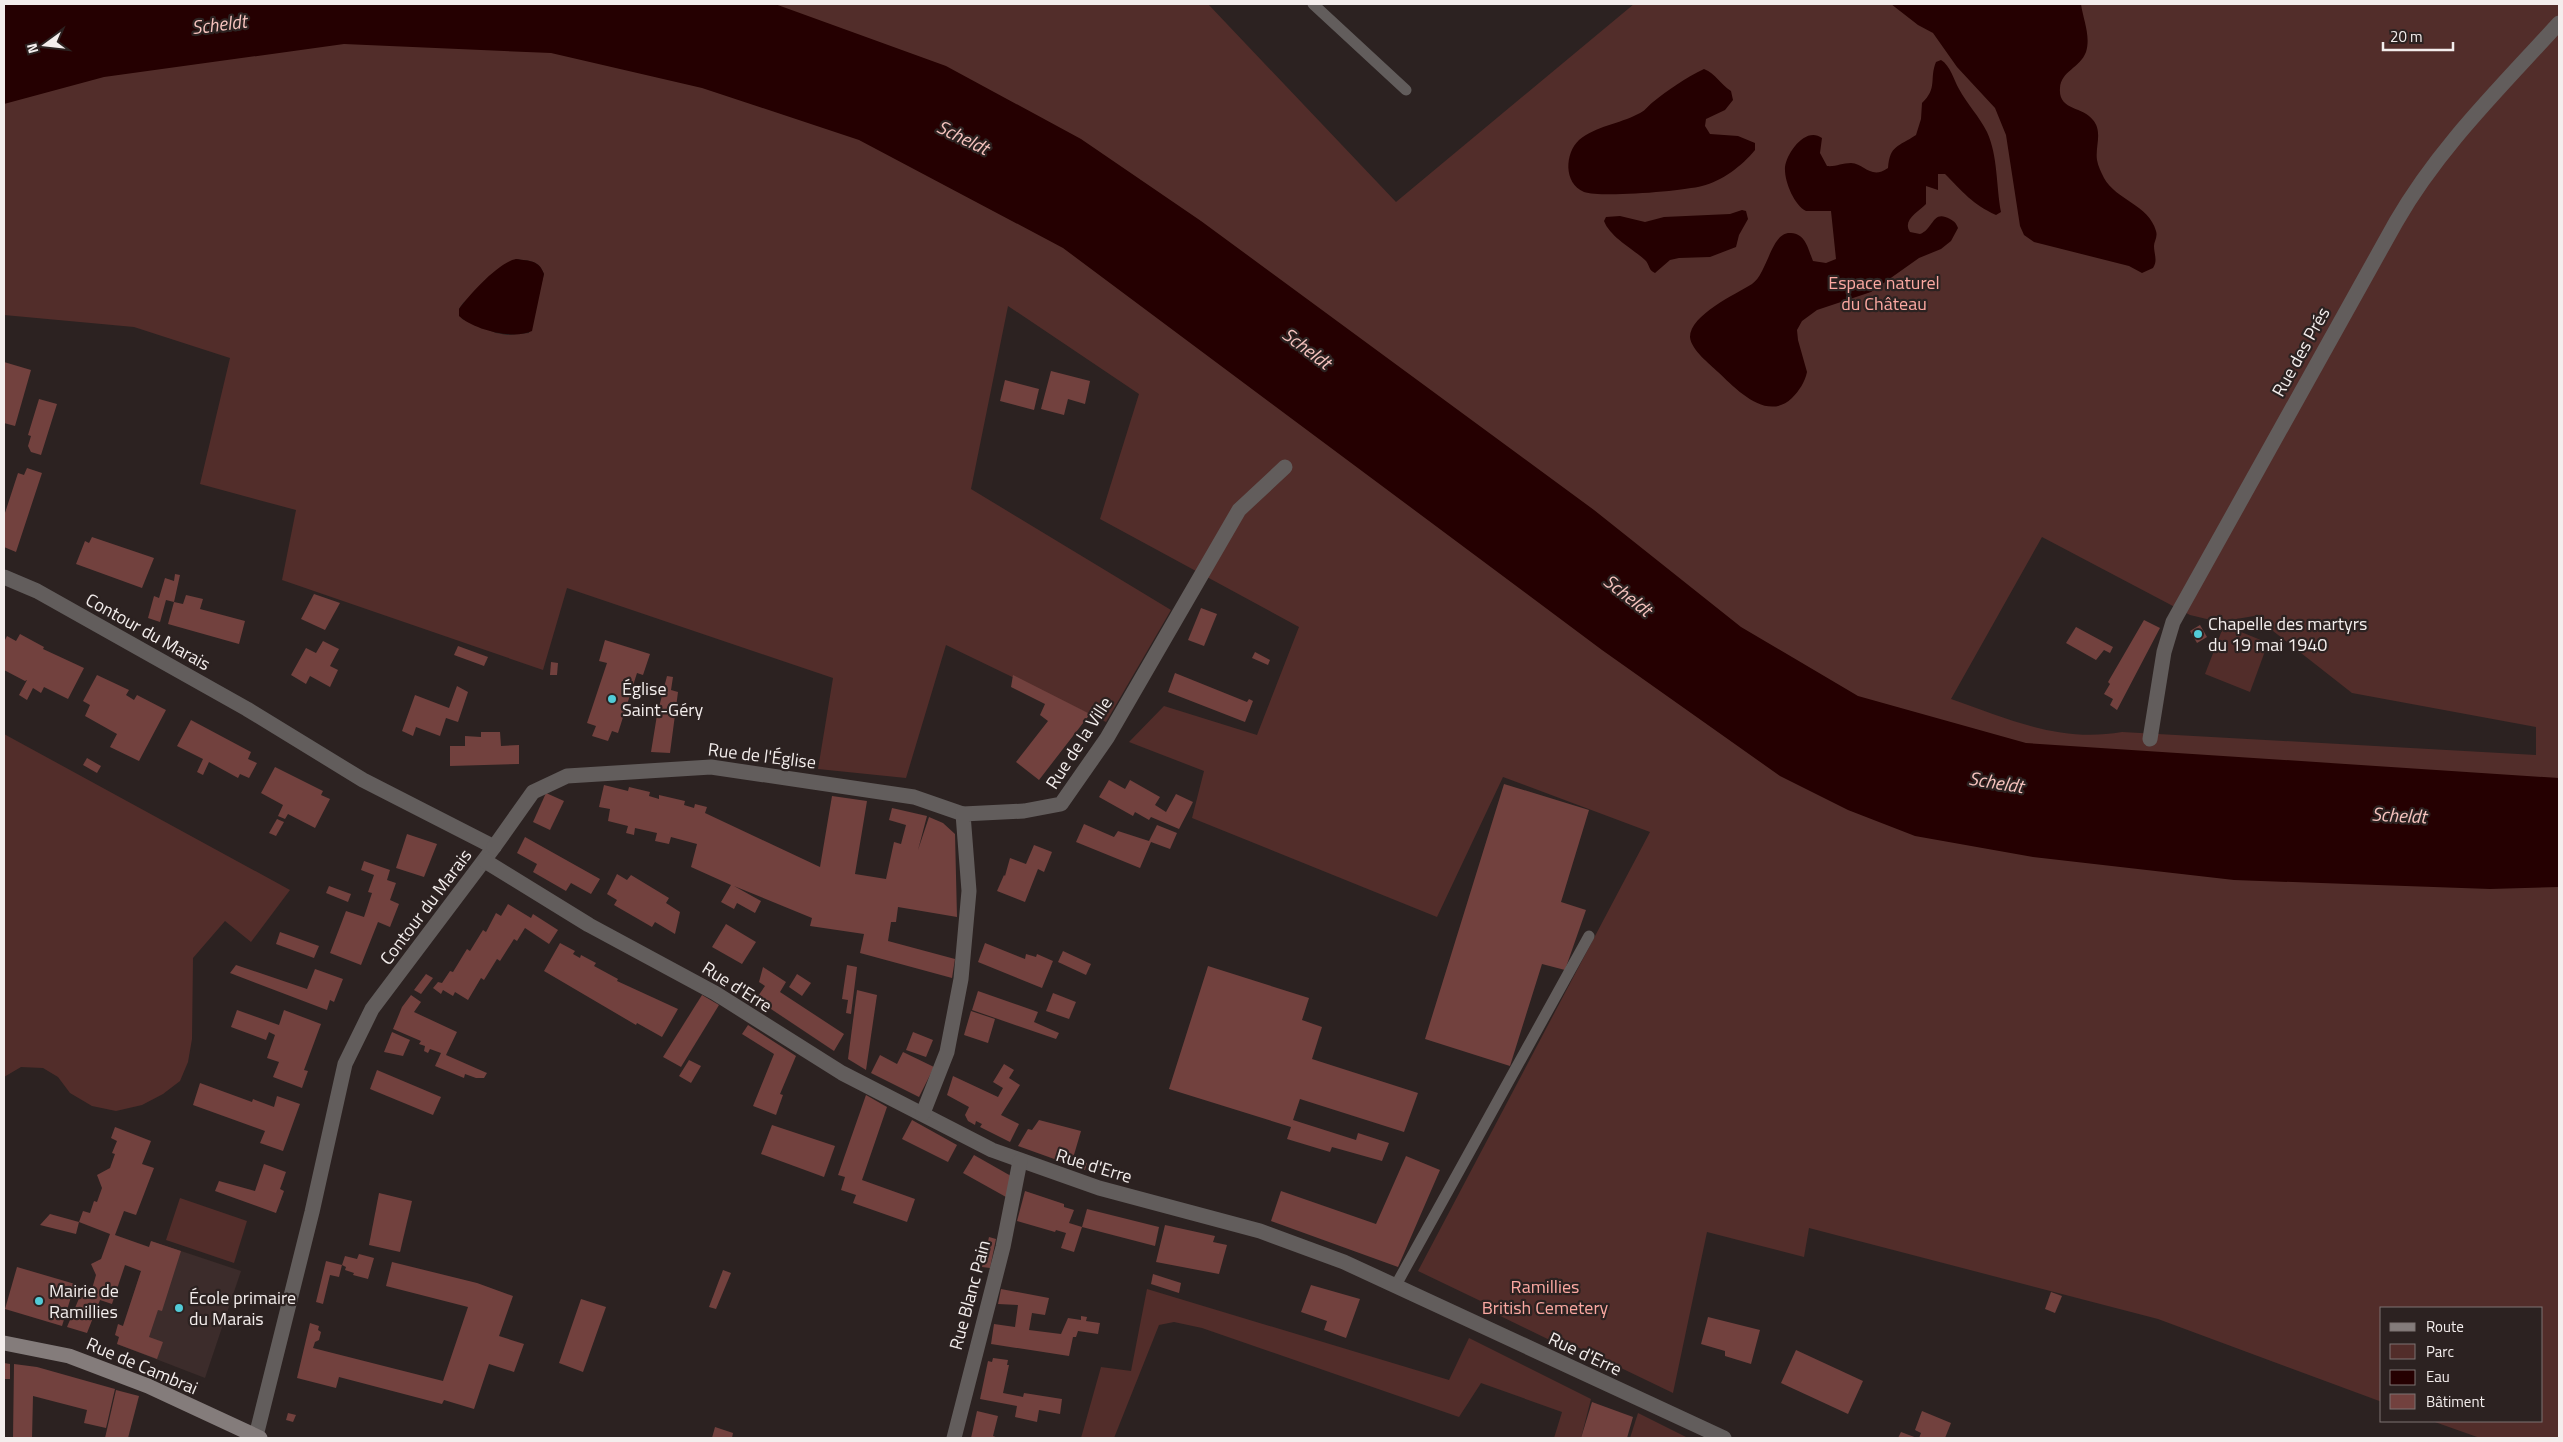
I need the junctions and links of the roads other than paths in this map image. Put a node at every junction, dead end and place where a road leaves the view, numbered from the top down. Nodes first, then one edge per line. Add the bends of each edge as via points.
1 (1313, 4) edge
2 (2559, 23) edge
3 (1406, 90) dead end
4 (1285, 467) dead end
5 (4, 577) edge
6 (2150, 739) dead end
7 (963, 814) junction
8 (494, 847) junction
9 (485, 861) junction
10 (1590, 936) dead end
11 (923, 1113) junction
12 (1020, 1161) junction
13 (1396, 1285) junction
14 (4, 1343) edge
15 (258, 1437) edge
16 (954, 1438) edge
17 (1724, 1438) edge

1 - 3 lane
2 - 6 street, Rue des Prés via 2442,151 2400,215 2173,622 2164,652
4 - 7 street, Rue de la Ville via 1239,510 1107,738 1061,804 1024,811
5 - 8 street, Contour du Marais via 37,591 238,704 363,780
7 - 8 street, Rue de l'Église via 914,796 711,767 568,776 533,792
7 - 11 street via 969,891 961,980 947,1052
8 - 9 street, Contour du Marais
9 - 11 street, Rue d'Erre via 590,925 715,993 835,1069
9 - 15 street, Contour du Marais via 372,1009 345,1064
10 - 13 lane
11 - 12 street, Rue d'Erre via 992,1150
12 - 13 street, Rue d'Erre via 1099,1188 1260,1231
12 - 16 street, Rue Blanc Pain via 1003,1247
13 - 17 street, Rue d'Erre
14 - 15 street, Rue de Cambrai via 69,1356 148,1386

